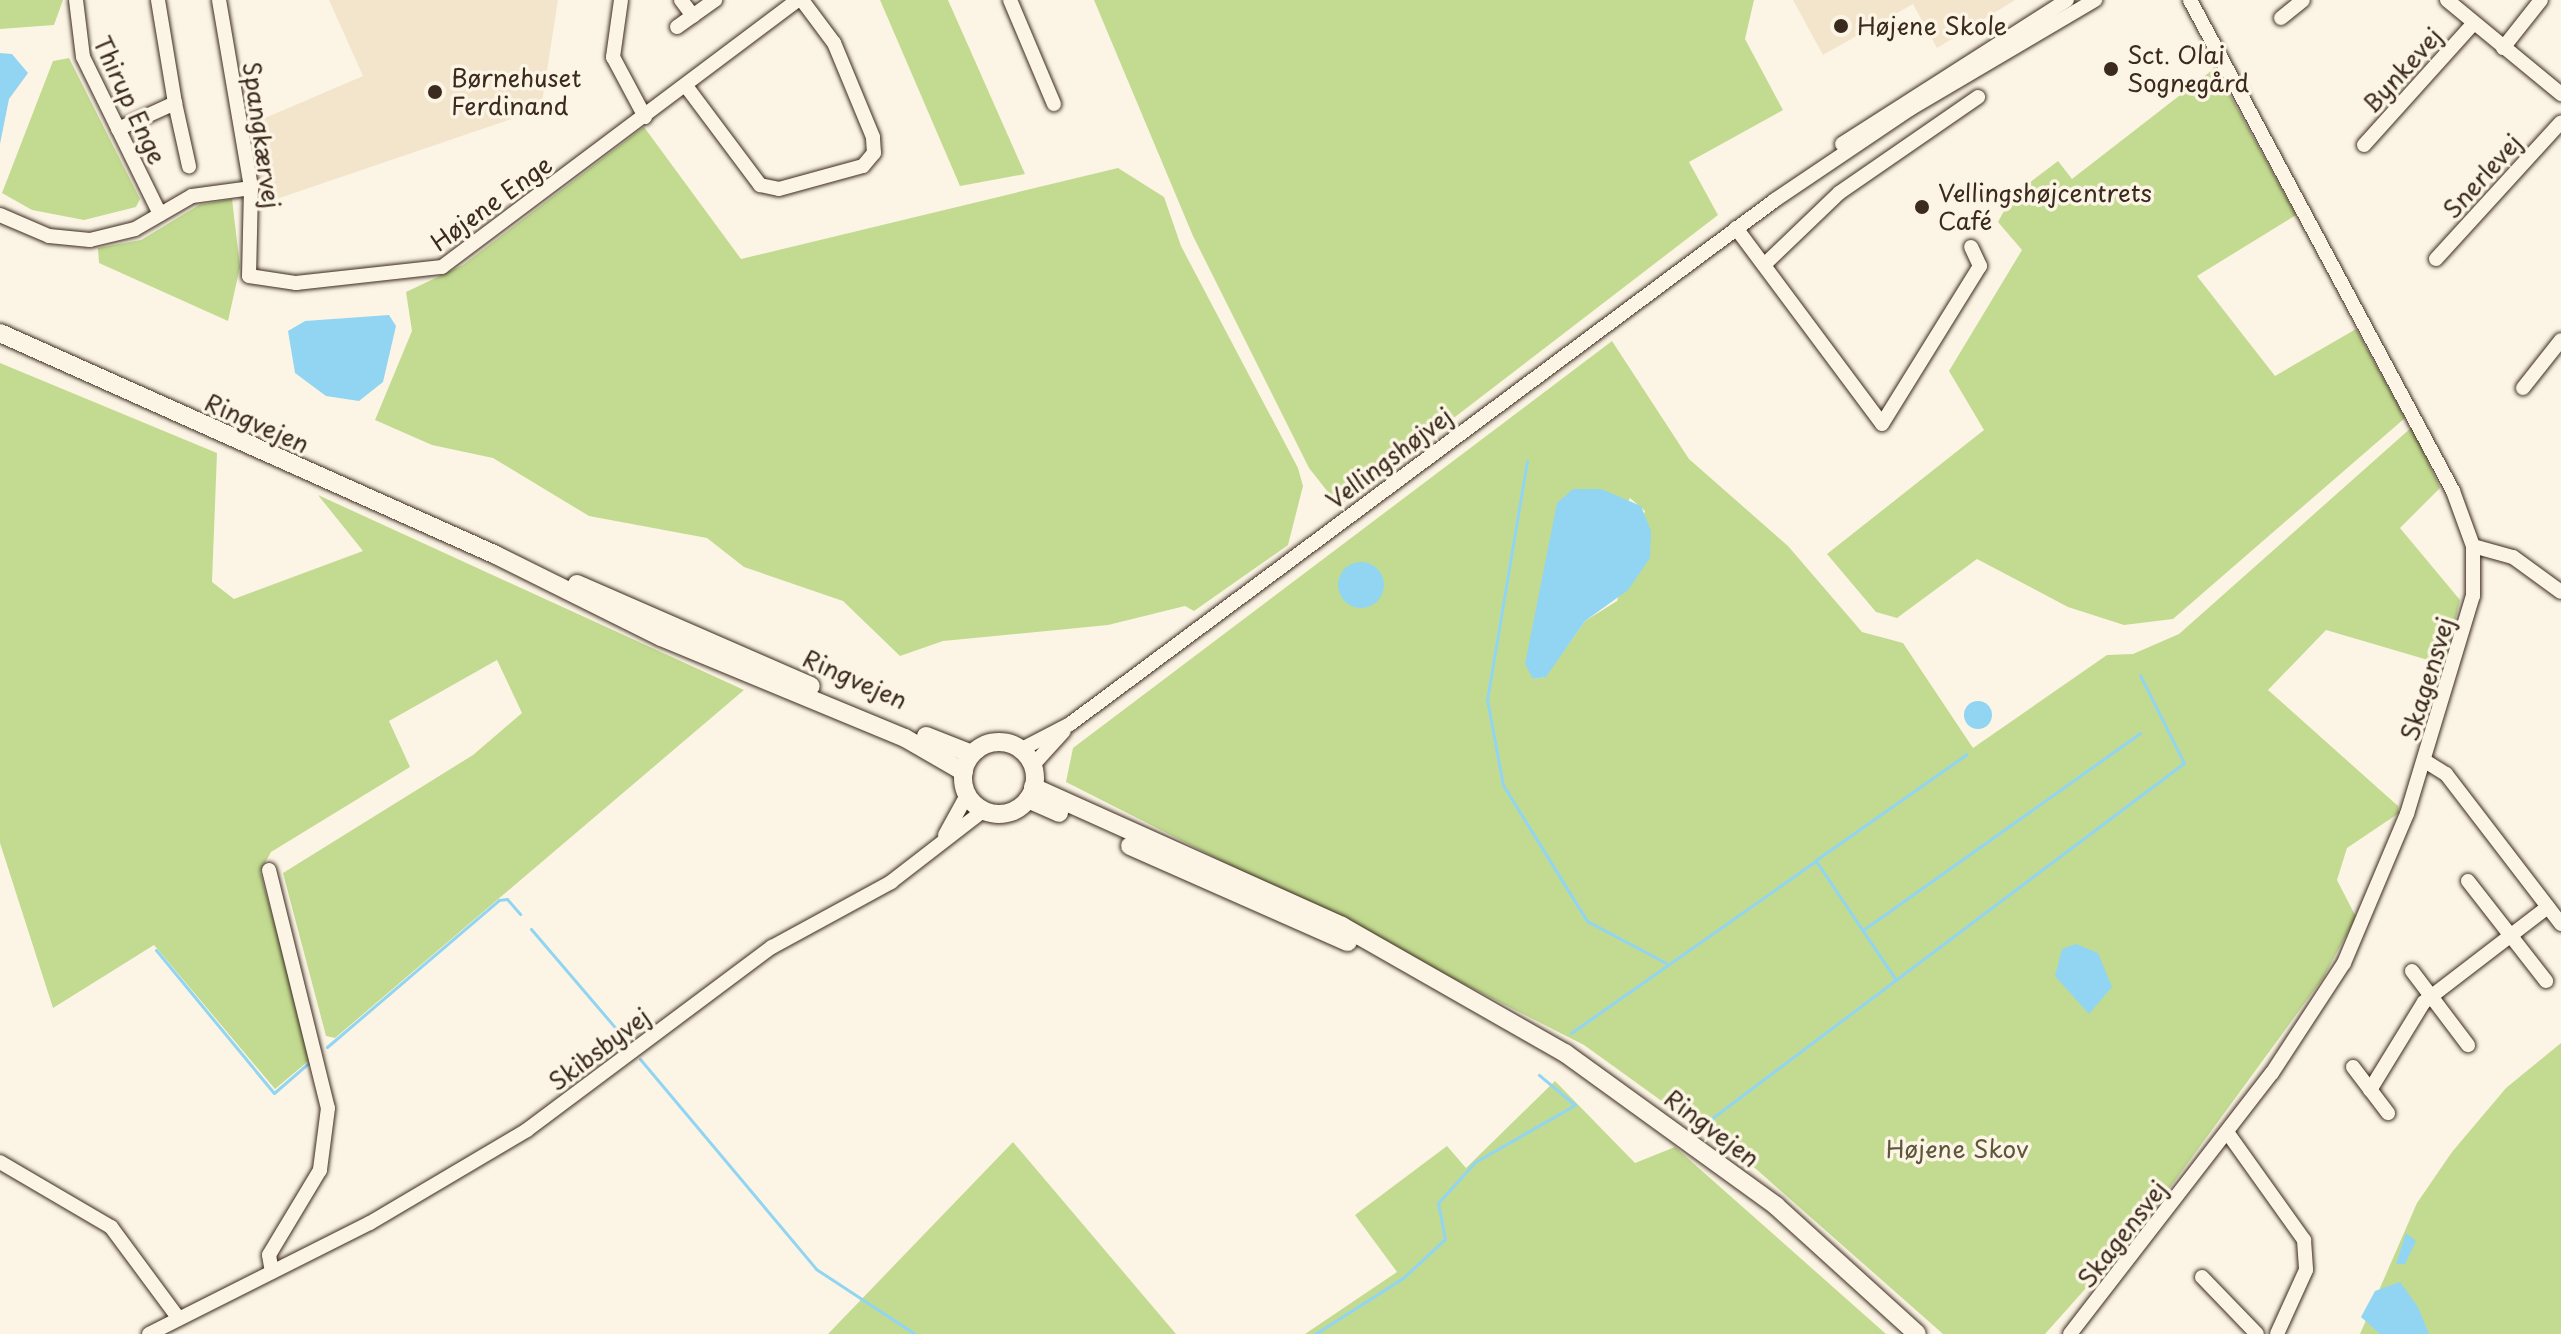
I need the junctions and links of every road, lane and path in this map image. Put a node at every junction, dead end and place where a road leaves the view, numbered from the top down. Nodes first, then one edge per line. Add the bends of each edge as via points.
1 (76, 0) edge
2 (158, 0) edge
3 (219, 0) edge
4 (621, 0) edge
5 (681, 0) edge
6 (715, 0) edge
7 (800, 0) edge
8 (1010, 0) edge
9 (2067, 0) edge
10 (2095, 0) edge
11 (2190, 0) edge
12 (2303, 0) edge
13 (2447, 0) edge
14 (2541, 0) edge
15 (693, 16) junction
16 (2281, 18) dead end
17 (2473, 24) junction
18 (677, 27) dead end
19 (2503, 48) junction
20 (686, 86) junction
21 (2561, 94) edge
22 (1978, 97) dead end
23 (175, 103) junction
24 (1054, 104) dead end
25 (645, 117) junction
26 (2561, 122) edge
27 (118, 129) junction
28 (2364, 145) dead end
29 (189, 166) dead end
30 (251, 188) junction
31 (1775, 200) junction
32 (160, 214) junction
33 (0, 215) edge
34 (1736, 228) junction
35 (1971, 247) dead end
36 (2436, 259) dead end
37 (1764, 265) junction
38 (249, 276) joint
39 (0, 333) edge
40 (2561, 340) edge
41 (2523, 388) dead end
42 (2473, 546) junction
43 (496, 555) junction
44 (2561, 592) edge
45 (1070, 724) junction
46 (1020, 750) junction
47 (972, 754) junction
48 (2425, 761) junction
49 (1032, 766) junction
50 (964, 772) junction
51 (1030, 793) junction
52 (967, 795) junction
53 (984, 810) junction
54 (940, 842) junction
55 (269, 870) dead end
56 (2468, 881) dead end
57 (2548, 907) junction
58 (2561, 924) edge
59 (2511, 936) junction
60 (2412, 971) dead end
61 (2546, 981) dead end
62 (2431, 996) junction
63 (2468, 1045) dead end
64 (2353, 1067) dead end
65 (2370, 1090) junction
66 (2388, 1113) dead end
67 (2227, 1132) junction
68 (0, 1162) edge
69 (272, 1272) junction
70 (2202, 1277) dead end
71 (179, 1319) junction
72 (149, 1334) edge
73 (1917, 1334) edge
74 (2070, 1334) edge
75 (2257, 1334) edge
76 (2277, 1334) edge

1 - 27 street, Thirup Enge via 83,57
2 - 23 street
3 - 30 street, Spangkærvej
4 - 25 street via 613,57
5 - 15 street
6 - 15 street
7 - 20 street, Højene Enge
7 - 20 street, Højene Enge via 834,43 873,137 870,161 768,188
8 - 24 street
9 - 31 street, Vellingshøjvej via 1904,98
10 - 31 street, Vellingshøjvej via 1921,102
11 - 42 street, Skagensvej via 2415,416
12 - 16 street
13 - 17 street
14 - 19 street
15 - 18 street
17 - 19 street
17 - 28 street, Bynkevej
19 - 21 street
20 - 25 street, Højene Enge
22 - 37 street via 1839,193
23 - 27 street
23 - 29 street
25 - 38 street, Højene Enge via 442,267 296,283
26 - 36 street, Snerlevej
27 - 32 street, Thirup Enge
30 - 32 street via 192,196
30 - 38 street, Spangkærvej
31 - 34 street, Vellingshøjvej
32 - 33 street via 90,240 49,236
34 - 37 street
34 - 45 street, Vellingshøjvej
35 - 37 street via 1980,266 1882,424
39 - 43 main road, Ringvejen
40 - 41 street
42 - 44 street via 2513,557
42 - 48 street, Skagensvej via 2469,617
43 - 47 main road, Ringvejen
43 - 50 main road, Ringvejen via 661,637 905,738
45 - 46 street, Vellingshøjvej
45 - 49 street, Vellingshøjvej
46 - 47 main road via 999,742
46 - 49 main road
47 - 50 main road
48 - 57 street via 2446,774
48 - 67 street, Skagensvej via 2344,963
49 - 51 main road
50 - 52 main road
51 - 53 main road via 1008,812
51 - 73 main road, Ringvejen via 1260,886 1457,989 1677,1129 1796,1223
52 - 53 main road
52 - 54 street, Skibsbyvej
53 - 54 street, Skibsbyvej
54 - 69 street, Skibsbyvej via 872,894 772,947 527,1130
55 - 69 street via 328,1108 320,1170 269,1255
56 - 59 street
57 - 58 street
57 - 59 street
59 - 61 street
59 - 62 street
60 - 62 street
62 - 63 street
62 - 65 street
64 - 65 street
65 - 66 street
67 - 74 street, Skagensvej
67 - 76 street via 2304,1240 2306,1270
68 - 71 street via 111,1227
69 - 71 street, Skibsbyvej
70 - 75 street
71 - 72 street, Skibsbyvej

